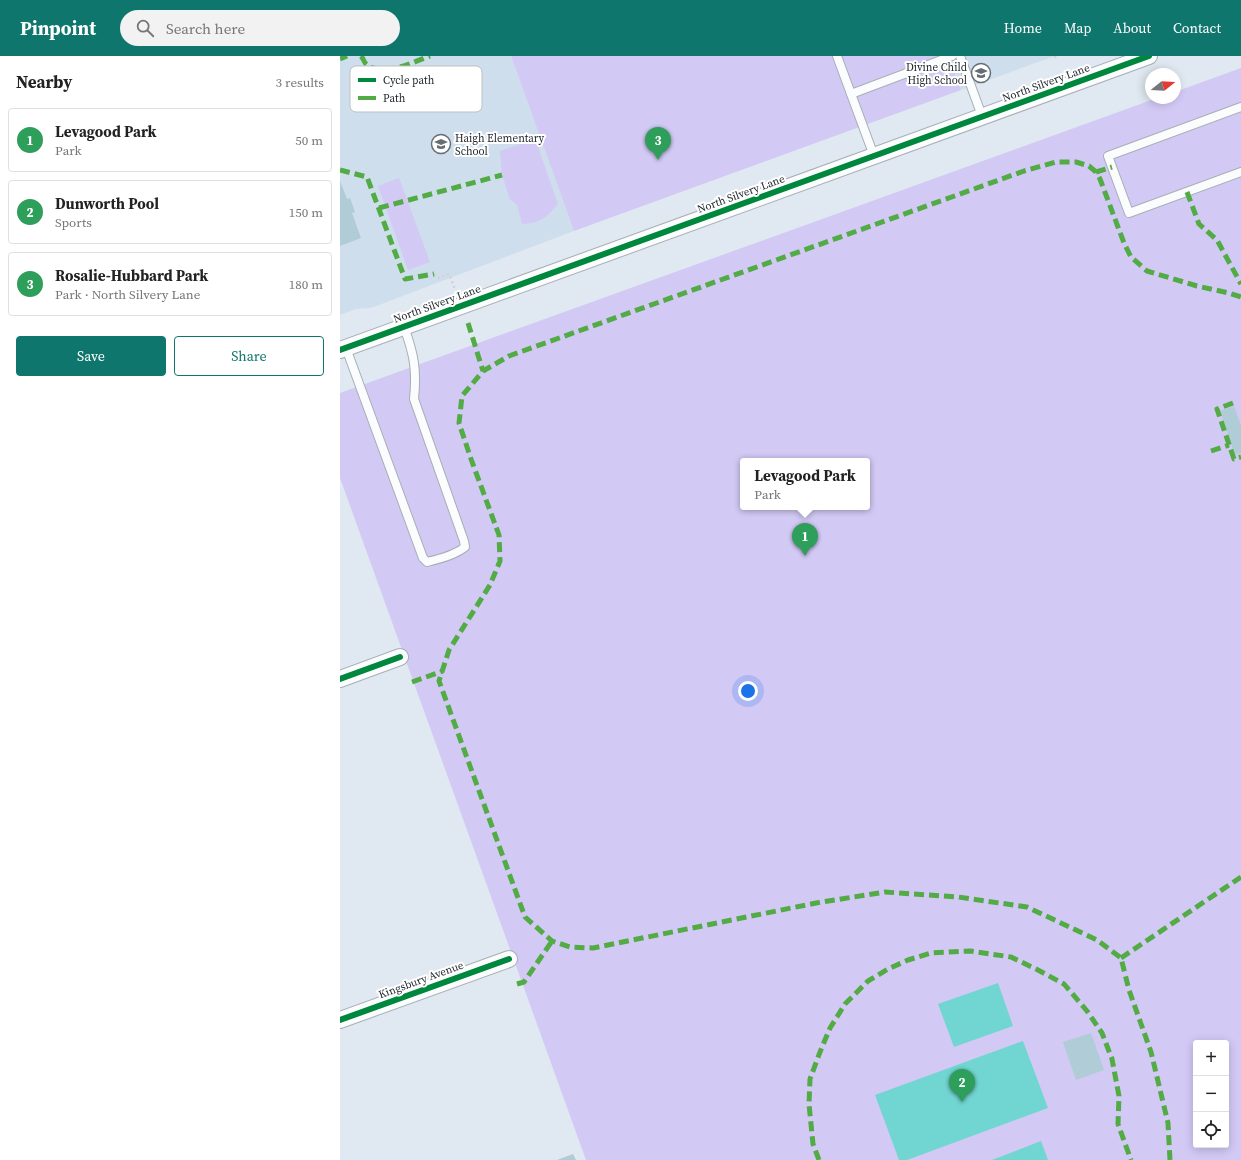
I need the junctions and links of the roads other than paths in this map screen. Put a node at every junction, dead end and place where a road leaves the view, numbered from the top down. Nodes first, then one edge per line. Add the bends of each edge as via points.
1 (837, 56) edge
2 (952, 56) edge
3 (960, 56) edge
4 (1149, 56) edge
5 (851, 94) junction
6 (1241, 107) edge
7 (982, 116) junction
8 (874, 156) junction
9 (1241, 172) edge
10 (404, 327) junction
11 (343, 349) edge
12 (400, 657) dead end
13 (340, 679) edge
14 (508, 959) dead end
15 (340, 1020) edge

1 - 5 lane
2 - 5 lane
3 - 7 lane
4 - 7 street, North Silvery Lane
5 - 8 lane
6 - 9 lane via 1108,156 1129,213
7 - 8 street, North Silvery Lane
8 - 10 street, North Silvery Lane
10 - 11 street, North Silvery Lane
10 - 11 lane via 413,352 416,383 414,400 464,541 465,547 460,551 427,562 423,558
12 - 13 street
14 - 15 street, Kingsbury Avenue

